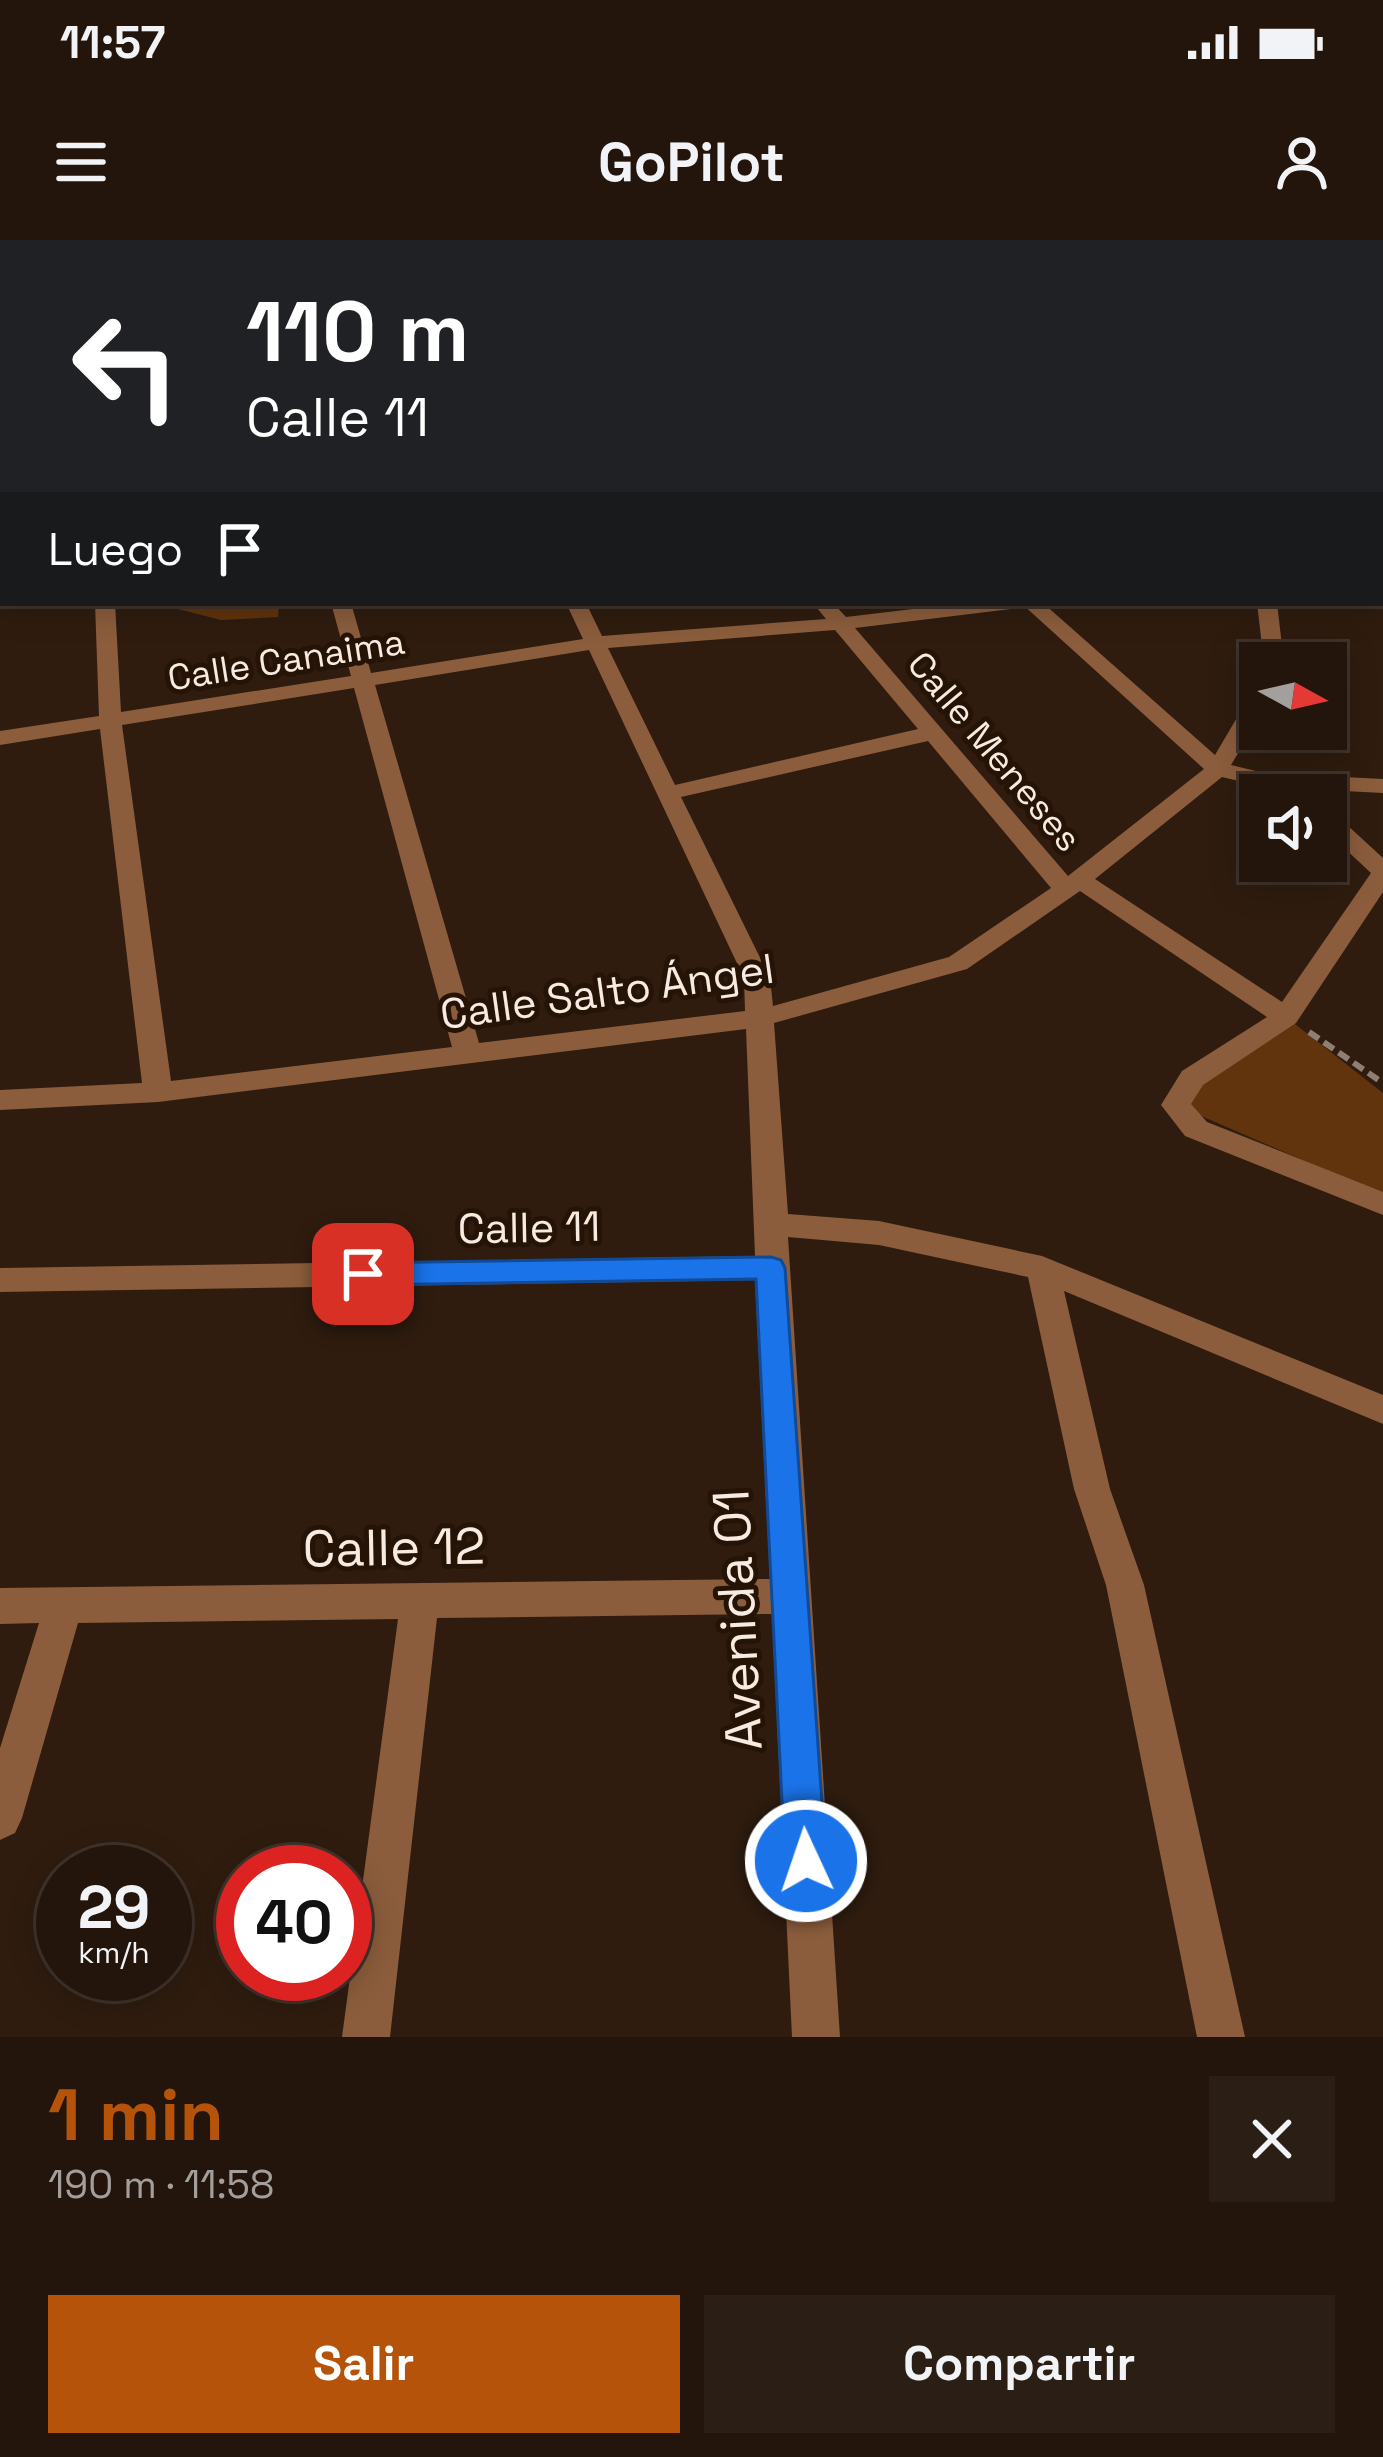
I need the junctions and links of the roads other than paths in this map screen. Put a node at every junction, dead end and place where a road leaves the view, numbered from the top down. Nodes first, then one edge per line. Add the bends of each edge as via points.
1 (105, 606) edge
2 (342, 606) edge
3 (578, 606) edge
4 (825, 606) edge
5 (987, 606) edge
6 (1034, 606) edge
7 (1267, 606) edge
8 (840, 624) junction
9 (1272, 642) edge
10 (597, 643) junction
11 (364, 682) junction
12 (110, 719) junction
13 (932, 733) junction
14 (1239, 733) edge
15 (0, 738) edge
16 (1218, 769) junction
17 (1239, 774) edge
18 (1347, 784) edge
19 (1383, 786) edge
20 (670, 793) junction
21 (1347, 838) edge
22 (1383, 872) edge
23 (1072, 884) junction
24 (1286, 1017) junction
25 (761, 1018) junction
26 (468, 1053) junction
27 (158, 1092) junction
28 (0, 1100) edge
29 (1383, 1204) edge
30 (772, 1224) junction
31 (771, 1268) junction
32 (1042, 1268) junction
33 (0, 1280) edge
34 (1383, 1410) edge
35 (790, 1596) junction
36 (420, 1600) junction
37 (64, 1605) junction
38 (0, 1606) edge
39 (0, 1818) edge
40 (367, 2037) edge
41 (816, 2037) edge
42 (1221, 2037) edge

1 - 12 street
2 - 11 street
3 - 10 street, Avenida 01
4 - 8 street, Calle Meneses
5 - 8 street, Calle Canaima
6 - 16 street
7 - 9 street
8 - 10 street, Calle Canaima
8 - 13 street, Calle Meneses
10 - 11 street, Calle Canaima
10 - 20 street, Avenida 01
11 - 12 street, Calle Canaima
11 - 26 street
12 - 15 street, Calle Canaima
12 - 27 street
13 - 20 street
13 - 23 street, Calle Meneses
14 - 16 street, Calle Salto Ángel
16 - 17 street
16 - 23 street, Calle Salto Ángel
18 - 19 street
20 - 25 street, Avenida 01 via 757,978
21 - 22 street
22 - 24 street
23 - 24 street, Calle Meneses
23 - 25 street, Calle Salto Ángel via 958,962
24 - 29 street via 1192,1078 1176,1106 1196,1129
25 - 26 street, Calle Salto Ángel
25 - 30 street, Avenida 01
26 - 27 street, Calle Salto Ángel
27 - 28 street, Calle Salto Ángel
30 - 31 street, Avenida 01
30 - 32 street via 879,1233
31 - 33 street, Calle 11
31 - 35 street, Avenida 01
32 - 34 street
32 - 42 street via 1091,1489 1125,1585
35 - 36 street, Calle 12
35 - 41 street, Avenida 01
36 - 37 street, Calle 12
36 - 40 street
37 - 38 street, Calle 12
37 - 39 street

